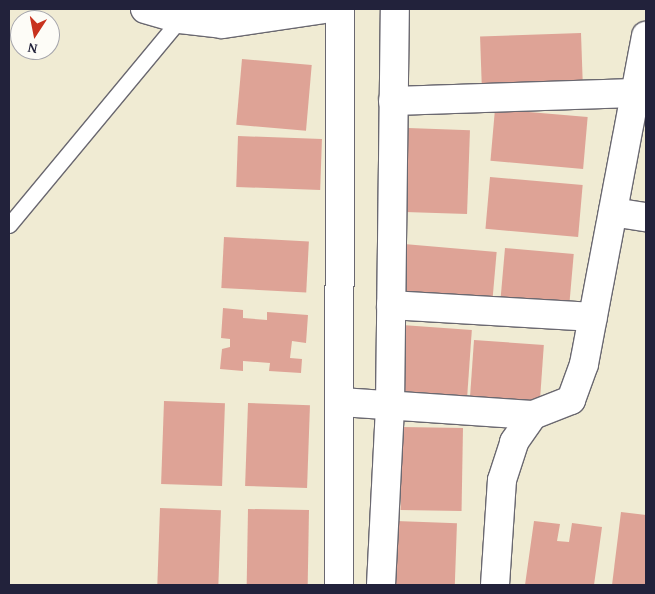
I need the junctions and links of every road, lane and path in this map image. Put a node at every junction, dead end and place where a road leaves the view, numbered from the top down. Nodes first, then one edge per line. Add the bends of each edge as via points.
1 (145, 9) edge
2 (323, 9) edge
3 (340, 9) edge
4 (394, 9) edge
5 (289, 11) edge
6 (180, 19) junction
7 (646, 36) edge
8 (635, 93) junction
9 (393, 101) junction
10 (636, 139) edge
11 (613, 212) junction
12 (646, 217) edge
13 (9, 225) edge
14 (391, 305) junction
15 (592, 318) junction
16 (340, 402) junction
17 (390, 406) junction
18 (533, 415) junction
19 (339, 585) edge
20 (381, 585) edge
21 (495, 585) edge

1 - 6 street
2 - 5 street
3 - 16 street
4 - 9 street
5 - 6 street via 222,24
6 - 13 lane
7 - 8 street
8 - 9 street
8 - 10 street
9 - 14 street
10 - 11 street
11 - 12 street
11 - 15 street
14 - 15 street
14 - 17 street
15 - 18 street via 584,364 571,400
16 - 17 street
16 - 19 street
17 - 18 street
17 - 20 street
18 - 21 street via 514,442 502,480

